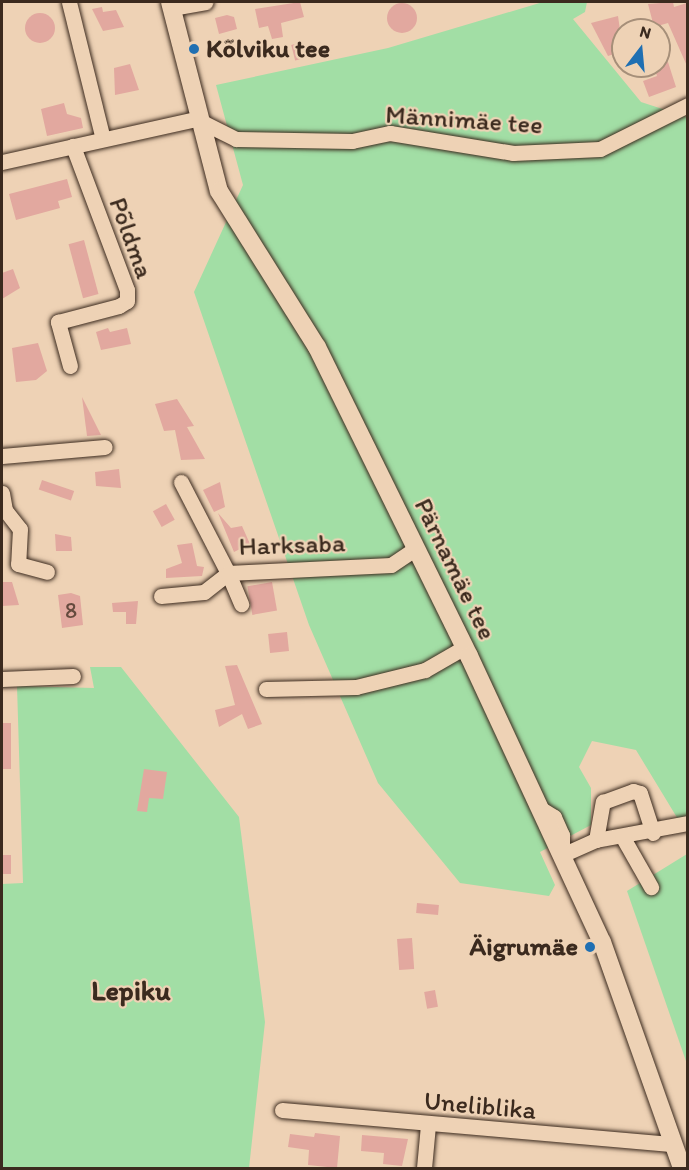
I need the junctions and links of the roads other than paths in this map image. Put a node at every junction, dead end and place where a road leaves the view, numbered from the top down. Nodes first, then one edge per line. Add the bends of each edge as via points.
1 (69, 2) edge
2 (205, 2) edge
3 (171, 5) edge
4 (687, 105) edge
5 (196, 118) junction
6 (229, 136) junction
7 (104, 139) junction
8 (73, 146) junction
9 (207, 160) junction
10 (2, 162) edge
11 (70, 366) dead end
12 (105, 447) dead end
13 (2, 456) edge
14 (181, 482) dead end
15 (2, 493) edge
16 (416, 548) junction
17 (47, 572) dead end
18 (228, 573) junction
19 (161, 596) dead end
20 (241, 604) dead end
21 (465, 647) junction
22 (73, 676) dead end
23 (2, 679) edge
24 (266, 689) dead end
25 (687, 823) edge
26 (652, 833) junction
27 (622, 836) junction
28 (596, 840) junction
29 (562, 855) junction
30 (651, 887) dead end
31 (282, 1110) dead end
32 (428, 1125) junction
33 (674, 1144) junction
34 (424, 1168) edge
35 (682, 1168) edge

1 - 7 street
2 - 3 street
3 - 5 main road, Pärnamäe tee
4 - 6 street, Männimäe tee via 600,149 513,153 390,133 352,141
5 - 6 street, Männimäe tee
5 - 7 street
5 - 9 main road, Pärnamäe tee
6 - 9 street
7 - 8 street
8 - 10 street
8 - 11 street, Põldma via 127,290 127,301 58,322
9 - 16 main road, Pärnamäe tee via 227,210 317,347
12 - 13 street
14 - 18 street, Harksaba
15 - 17 street via 5,510 20,529 18,564
16 - 18 street, Harksaba via 391,565
16 - 21 main road, Pärnamäe tee
18 - 19 street via 204,592
18 - 20 street
21 - 24 street via 426,670 356,687
21 - 29 main road, Pärnamäe tee
22 - 23 street
25 - 26 street
26 - 27 street
26 - 28 street via 640,793 633,791 603,802
27 - 28 street
27 - 30 street
28 - 29 street
29 - 33 main road, Pärnamäe tee via 616,978
31 - 32 street, Uneliblika
32 - 33 street, Uneliblika
32 - 34 street
33 - 35 main road, Pärnamäe tee

